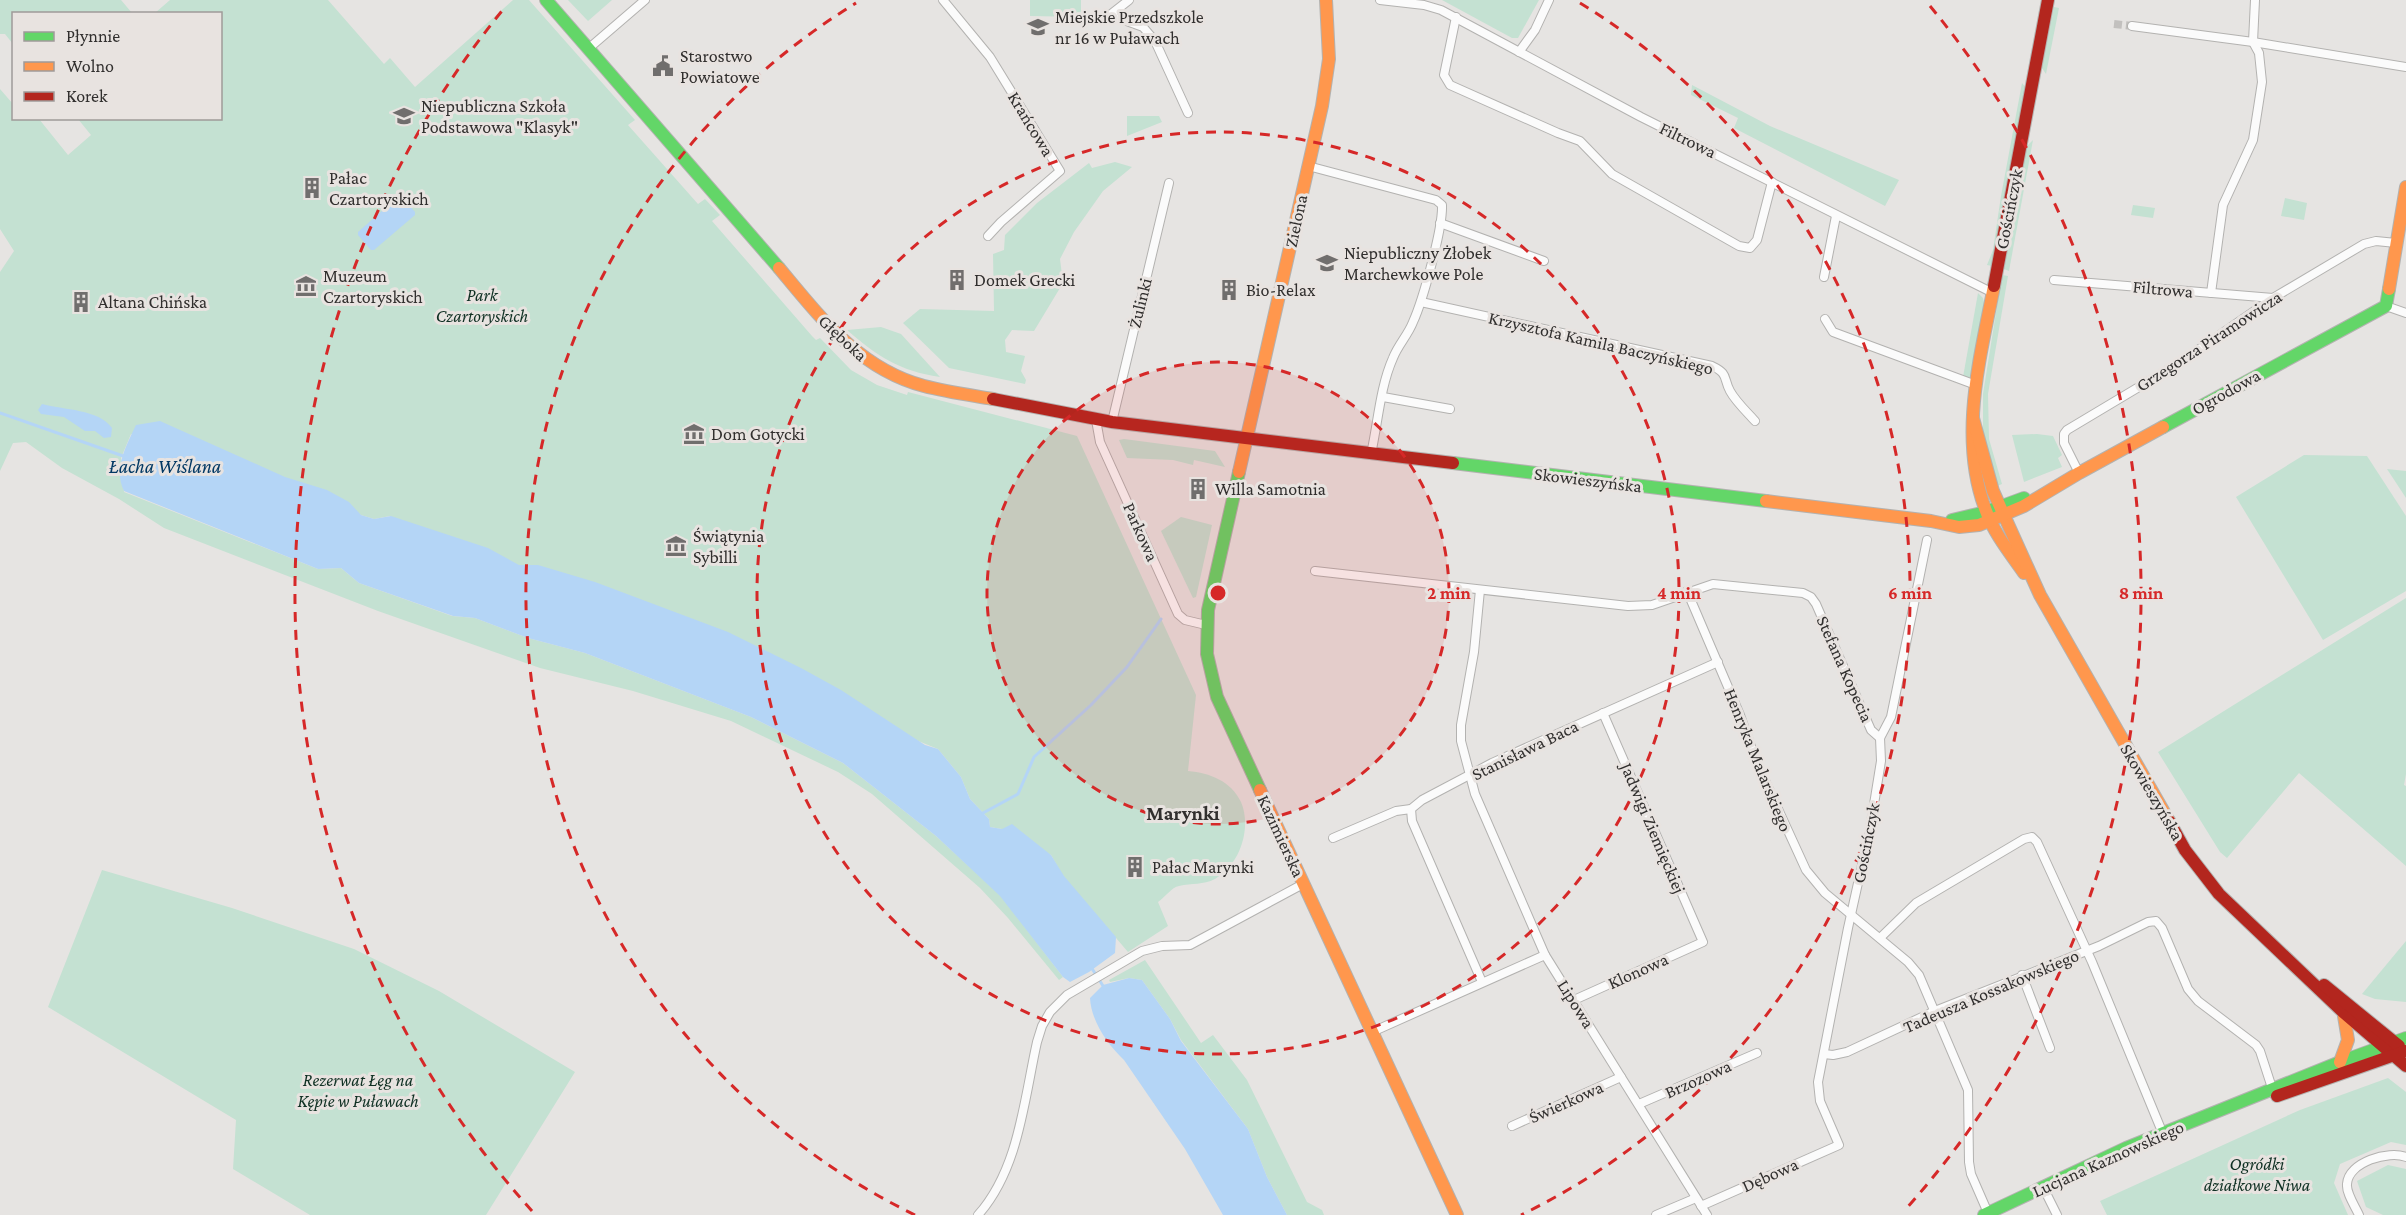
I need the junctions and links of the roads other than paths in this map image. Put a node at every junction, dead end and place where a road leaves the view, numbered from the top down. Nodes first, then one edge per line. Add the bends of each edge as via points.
1 (546, 0) edge
2 (645, 0) edge
3 (943, 0) edge
4 (1129, 0) edge
5 (1326, 0) edge
6 (1380, 0) edge
7 (1549, 0) edge
8 (2048, 0) edge
9 (2254, 0) edge
10 (1456, 17) junction
11 (2132, 26) tunnel mouth
12 (2253, 42) junction
13 (588, 49) junction
14 (1520, 52) junction
15 (2406, 67) edge
16 (1188, 113) dead end
17 (1308, 166) junction
18 (1772, 182) junction
19 (1168, 183) dead end
20 (2406, 187) edge
21 (1836, 216) junction
22 (1440, 223) junction
23 (988, 236) dead end
24 (2396, 243) junction
25 (1544, 261) dead end
26 (1824, 277) dead end
27 (2054, 280) dead end
28 (1993, 293) junction
29 (2211, 293) junction
30 (2273, 298) junction
31 (1421, 302) junction
32 (2386, 306) junction
33 (2406, 313) edge
34 (1825, 319) dead end
35 (1976, 385) junction
36 (1383, 398) junction
37 (1450, 409) dead end
38 (1973, 418) junction
39 (1096, 420) junction
40 (1755, 421) dead end
41 (1112, 422) junction
42 (1246, 439) junction
43 (1371, 453) junction
44 (2079, 473) junction
45 (2002, 511) junction
46 (1988, 516) junction
47 (1927, 540) dead end
48 (1316, 571) dead end
49 (1480, 590) junction
50 (1688, 591) junction
51 (2040, 595) junction
52 (1206, 625) junction
53 (1718, 662) junction
54 (1603, 713) junction
55 (1880, 738) junction
56 (1469, 777) junction
57 (1411, 809) junction
58 (1333, 838) dead end
59 (1303, 884) junction
60 (1851, 913) junction
61 (1880, 938) junction
62 (1702, 942) joint
63 (2087, 950) junction
64 (1545, 956) junction
65 (2296, 965) junction
66 (2022, 975) junction
67 (1482, 982) junction
68 (1574, 1000) junction
69 (1935, 1011) junction
70 (2343, 1012) junction
71 (1371, 1032) junction
72 (2406, 1038) edge
73 (2388, 1045) junction
74 (2050, 1048) dead end
75 (1757, 1053) dead end
76 (2403, 1053) edge
77 (1824, 1054) junction
78 (2340, 1062) junction
79 (2406, 1066) edge
80 (1621, 1077) junction
81 (2274, 1093) junction
82 (1639, 1104) junction
83 (1512, 1126) dead end
84 (2163, 1134) junction
85 (1839, 1145) joint
86 (2406, 1157) edge
87 (2043, 1187) junction
88 (1699, 1202) junction
89 (1986, 1214) edge
90 (978, 1215) edge
91 (1457, 1215) edge
92 (1656, 1215) edge
93 (1707, 1215) edge
94 (2057, 1215) edge
95 (2359, 1215) edge

1 - 13 street, Głęboka
2 - 13 street
3 - 23 street, Krańcowa via 990,57 1060,171
4 - 16 street via 1110,15 1143,27 1155,41
5 - 17 street, Zielona via 1329,59
6 - 10 street, Filtrowa via 1424,5
7 - 14 street
8 - 28 street, Gościńczyk
9 - 12 street
10 - 14 street, Filtrowa
10 - 18 street via 1444,75 1450,85 1580,141 1612,174 1738,246 1750,248 1757,240
11 - 12 street
12 - 15 street
12 - 29 street via 2262,74 2258,112 2249,152 2223,205
13 - 39 street, Głęboka via 831,329 864,360 924,386
14 - 18 street, Filtrowa
17 - 22 street via 1436,200 1442,205
17 - 42 street, Zielona
18 - 21 street, Filtrowa
19 - 41 street, Żulinki
20 - 24 street
21 - 26 street
21 - 28 street, Filtrowa
22 - 25 street
22 - 31 street
24 - 30 street, Grzegorza Piramowicza via 2364,244
24 - 32 street
27 - 29 street, Filtrowa
28 - 35 street, Gościńczyk
29 - 30 street, Filtrowa
30 - 44 street, Grzegorza Piramowicza via 2179,363 2064,434 2064,443
31 - 36 street via 1393,358
31 - 40 street, Krzysztofa Kamila Baczyńskiego via 1712,366 1721,370 1730,391
32 - 33 street
32 - 44 street, Ogrodowa
34 - 35 street via 1833,332
35 - 38 street, Gościńczyk
36 - 37 street
36 - 43 street
38 - 45 street, Gościńczyk via 1985,468
38 - 46 street, Gościńczyk via 1971,454
39 - 41 street, Głęboka
39 - 52 street, Parkowa via 1100,442 1178,614 1185,620
41 - 42 street, Głęboka
42 - 43 street, Skowieszyńska
42 - 52 street, Kazimierska
43 - 46 street, Skowieszyńska via 1931,521
44 - 45 street, Ogrodowa via 2044,496
45 - 46 street, Skowieszyńska
45 - 51 street, Skowieszyńska
46 - 51 street, Skowieszyńska
47 - 55 street, Gościńczyk via 1891,717
48 - 49 street, Stefana Kopecia
49 - 50 street, Stefana Kopecia via 1641,606
49 - 56 street, Lipowa via 1461,732
50 - 53 street, Henryka Malarskiego
50 - 55 street, Stefana Kopecia via 1723,583 1811,597 1871,730
51 - 65 street, Skowieszyńska via 2186,849 2219,894
52 - 59 street, Kazimierska via 1211,681
53 - 54 street, Stanisława Baca
53 - 60 street, Henryka Malarskiego via 1798,856 1825,893
54 - 56 street, Stanisława Baca
54 - 62 street, Jadwigi Ziemięckiej
55 - 60 street, Gościńczyk via 1880,768
56 - 57 street, Stanisława Baca
56 - 64 street, Lipowa
57 - 58 street, Stanisława Baca via 1396,810
57 - 67 street via 1414,825
59 - 71 street, Kazimierska
59 - 90 street via 1190,945 1142,951 1067,995 1050,1012 1041,1026 1003,1178
60 - 61 street, Henryka Malarskiego
60 - 77 street, Gościńczyk
61 - 63 street via 1916,903 2032,837
61 - 69 street, Henryka Malarskiego via 1919,975
62 - 68 street, Klonowa
63 - 66 street, Tadeusza Kossakowskiego
63 - 81 street, Tadeusza Kossakowskiego via 2156,921 2188,989 2260,1051
63 - 84 street
64 - 67 street
64 - 68 street, Lipowa
65 - 70 street, Skowieszyńska
65 - 73 street, Skowieszyńska via 2349,1004
66 - 69 street, Tadeusza Kossakowskiego
66 - 74 street
67 - 71 street
68 - 80 street, Lipowa
69 - 77 street, Tadeusza Kossakowskiego via 1847,1052
69 - 89 street, Henryka Malarskiego via 1968,1090 1969,1162
70 - 73 street, Skowieszyńska
70 - 78 street via 2350,1040
71 - 91 street, Kazimierska
72 - 73 street, Lucjana Kaznowskiego
73 - 76 street
73 - 78 street, Lucjana Kaznowskiego
75 - 82 street, Brzozowa
76 - 79 street
76 - 81 street, Lucjana Kaznowskiego
77 - 85 street, Gościńczyk via 1818,1094
78 - 81 street, Lucjana Kaznowskiego
80 - 82 street, Lipowa
80 - 83 street, Świerkowa
81 - 84 street, Lucjana Kaznowskiego
82 - 88 street, Lipowa
84 - 87 street, Lucjana Kaznowskiego
85 - 88 street, Dębowa
86 - 95 street via 2390,1154 2356,1167 2349,1174 2346,1186
87 - 89 street, Lucjana Kaznowskiego
87 - 94 street
88 - 92 street, Dębowa
88 - 93 street, Lipowa

